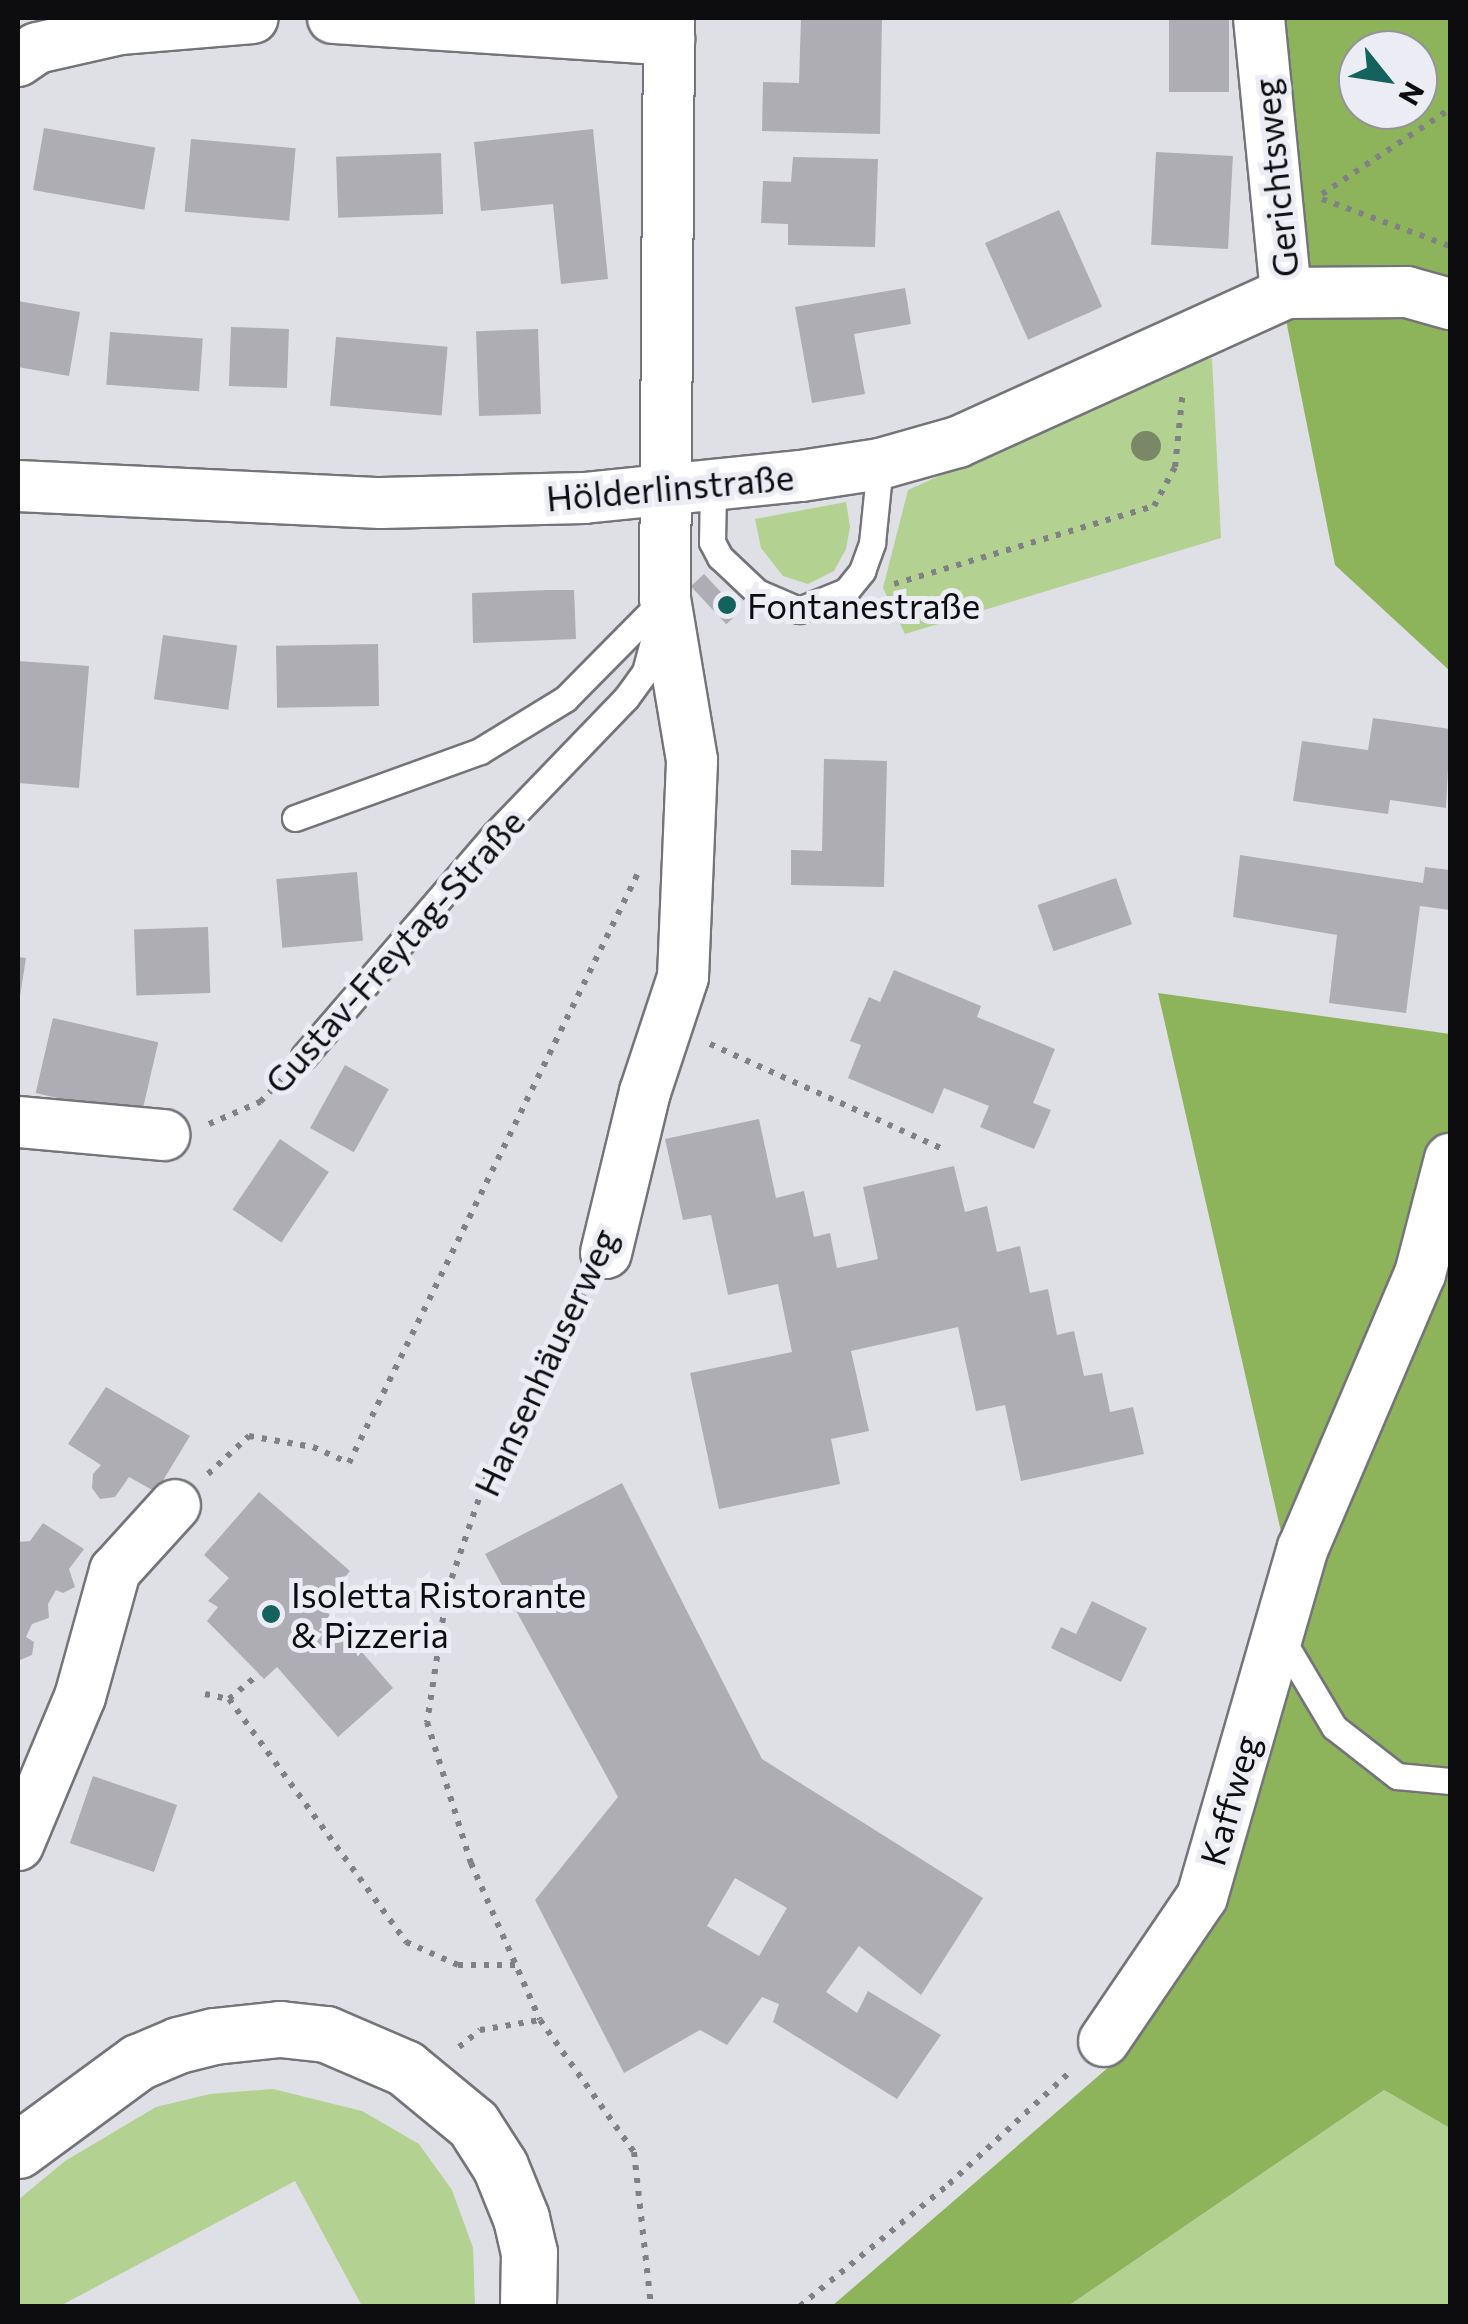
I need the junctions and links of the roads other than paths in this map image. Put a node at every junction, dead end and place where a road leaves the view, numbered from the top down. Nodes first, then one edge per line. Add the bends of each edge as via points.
1 (253, 18) edge
2 (333, 18) edge
3 (1259, 18) edge
4 (669, 29) edge
5 (18, 61) edge
6 (1286, 294) junction
7 (1450, 304) edge
8 (880, 464) junction
9 (18, 486) edge
10 (690, 490) junction
11 (665, 598) junction
12 (295, 818) dead end
13 (304, 1056) road end
14 (18, 1122) edge
15 (164, 1135) road end
16 (1450, 1160) edge
17 (606, 1253) road end
18 (174, 1506) road end
19 (1277, 1632) junction
20 (1450, 1780) edge
21 (18, 1844) edge
22 (1104, 2041) road end
23 (18, 2150) edge
24 (528, 2306) edge

1 - 5 street via 120,29 37,48
2 - 4 street
3 - 6 street, Gerichtsweg
4 - 10 street
6 - 7 street, Gerichtsweg via 1406,292
6 - 8 street, Hölderlinstraße via 1007,422
8 - 10 street, Hölderlinstraße
8 - 10 lane via 872,544 862,571 846,590 799,610 757,592 720,557
9 - 10 street, Hölderlinstraße via 382,503
10 - 11 street, Hansenhäuserweg
11 - 12 lane via 564,698 480,751
11 - 13 lane, Gustav-Freytag-Straße via 646,672 626,698 495,834
11 - 17 street, Hansenhäuserweg via 692,760 683,977
14 - 15 street
16 - 19 street, Kaffweg via 1420,1274 1303,1548
18 - 21 street via 115,1571 80,1697
19 - 20 lane via 1334,1728 1397,1776
19 - 22 street, Kaffweg via 1202,1897
23 - 24 main road via 138,2062 214,2036 326,2034 406,2068 473,2124 500,2166 529,2252

